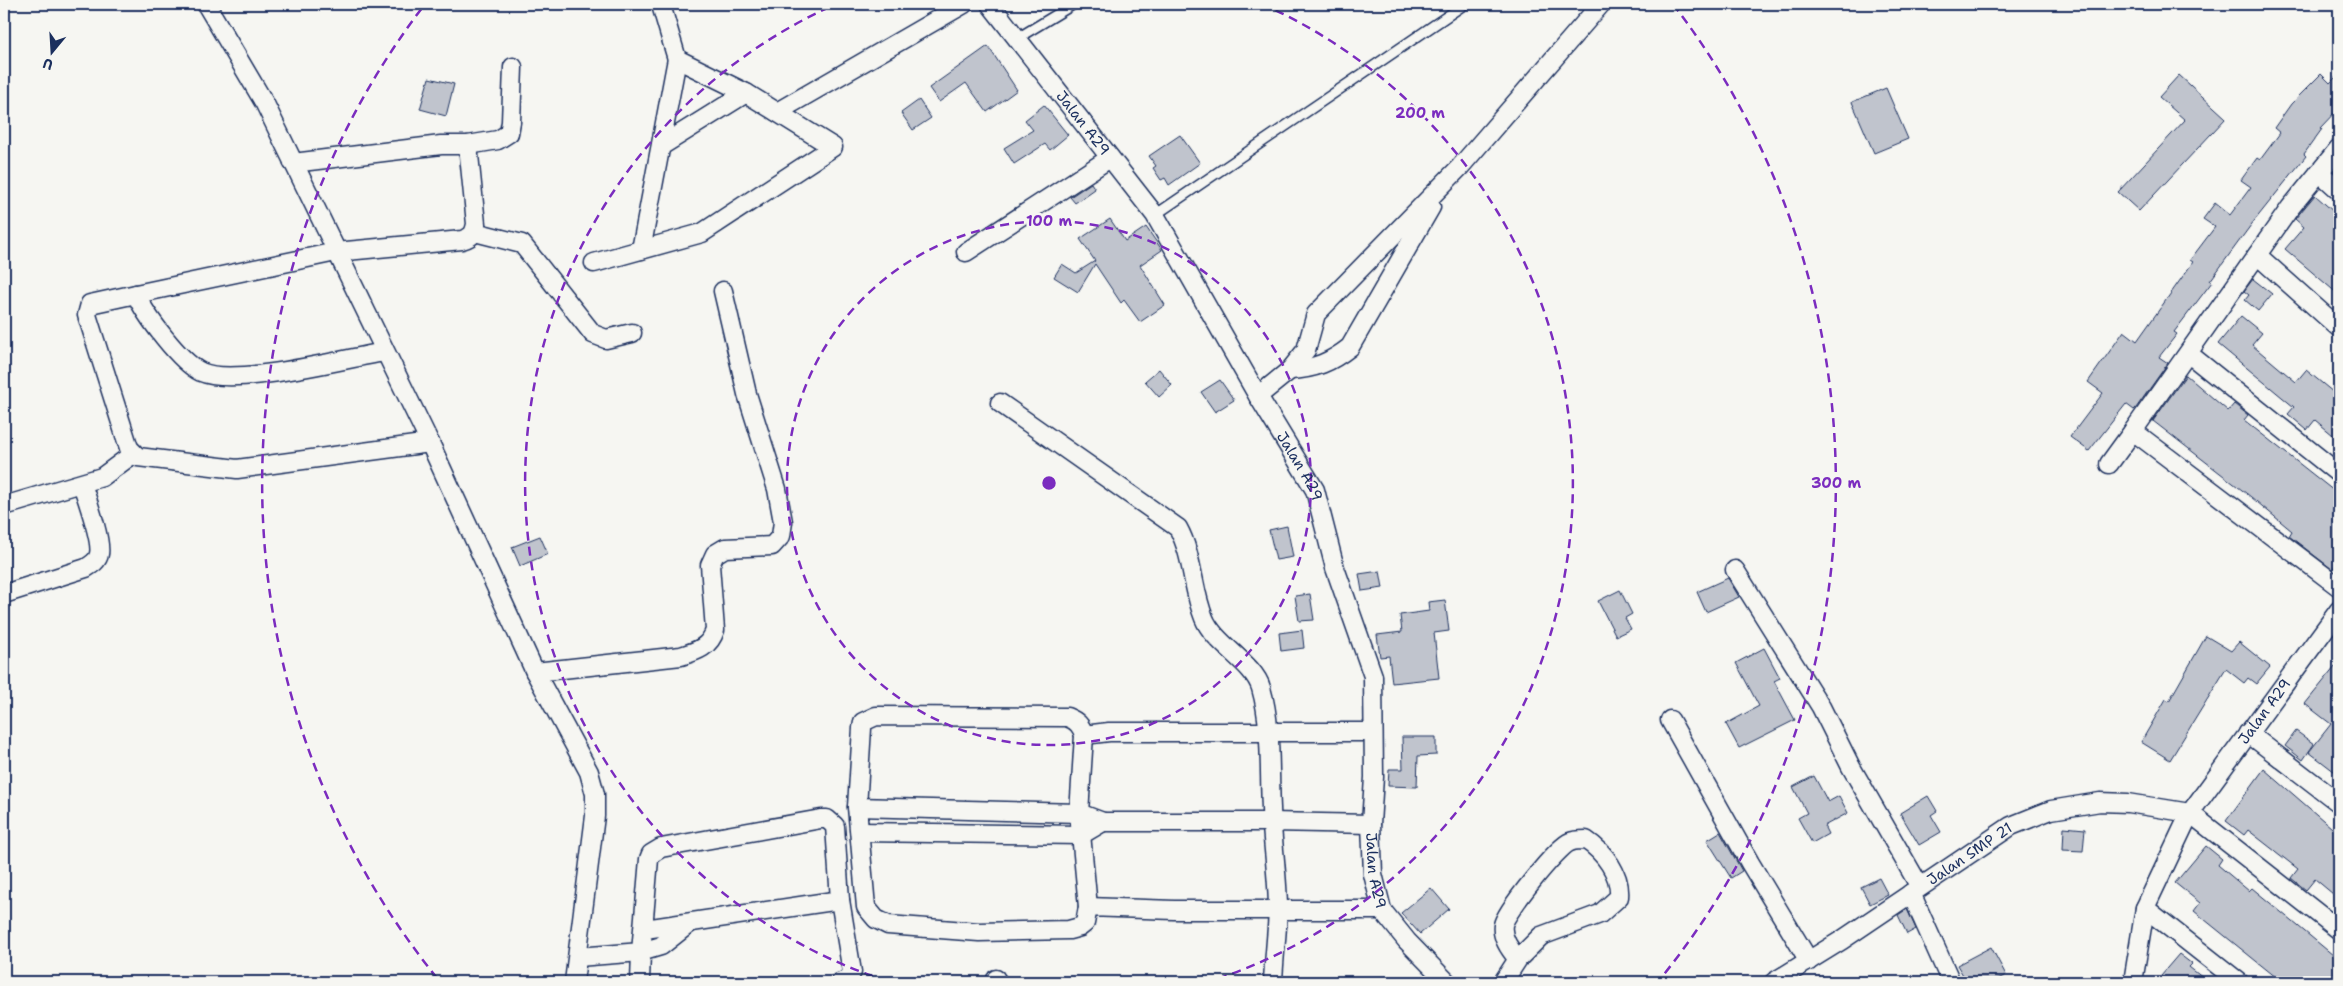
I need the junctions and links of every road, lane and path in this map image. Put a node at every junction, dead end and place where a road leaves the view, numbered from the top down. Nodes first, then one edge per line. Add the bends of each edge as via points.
1 (206, 4) edge
2 (964, 4) edge
3 (990, 4) edge
4 (1074, 4) edge
5 (1465, 4) edge
6 (1601, 4) edge
7 (661, 5) dead end
8 (1016, 40) junction
9 (677, 59) junction
10 (513, 67) dead end
11 (746, 93) junction
12 (777, 112) junction
13 (468, 145) junction
14 (661, 146) junction
15 (2339, 148) edge
16 (1110, 158) junction
17 (293, 163) junction
18 (2319, 172) junction
19 (1444, 184) junction
20 (2339, 190) edge
21 (1155, 215) junction
22 (475, 232) junction
23 (641, 250) junction
24 (336, 252) junction
25 (966, 252) dead end
26 (2257, 255) junction
27 (594, 263) dead end
28 (723, 291) dead end
29 (136, 294) junction
30 (2339, 328) edge
31 (632, 333) dead end
32 (384, 352) junction
33 (2189, 354) junction
34 (1290, 370) junction
35 (1258, 396) junction
36 (1000, 403) dead end
37 (2133, 431) junction
38 (430, 443) junction
39 (133, 454) junction
40 (2109, 464) dead end
41 (2339, 474) edge
42 (82, 484) junction
43 (4, 506) edge
44 (1735, 570) dead end
45 (2339, 587) edge
46 (4, 594) edge
47 (2339, 610) edge
48 (535, 672) junction
49 (1670, 720) dead end
50 (1372, 732) junction
51 (1268, 733) junction
52 (2248, 734) junction
53 (1084, 735) junction
54 (2339, 804) edge
55 (857, 808) junction
56 (1079, 813) junction
57 (2190, 813) junction
58 (1104, 822) junction
59 (1271, 822) junction
60 (1371, 824) junction
61 (860, 832) junction
62 (1081, 835) junction
63 (1916, 890) junction
64 (840, 900) junction
65 (1088, 907) junction
66 (2145, 908) junction
67 (1278, 909) junction
68 (1382, 910) junction
69 (690, 923) junction
70 (645, 929) junction
71 (2339, 930) edge
72 (641, 952) junction
73 (578, 956) junction
74 (1518, 959) junction
75 (1809, 961) junction
76 (574, 982) edge
77 (640, 982) edge
78 (841, 982) edge
79 (1273, 982) edge
80 (1447, 982) edge
81 (1503, 982) edge
82 (1774, 982) edge
83 (1951, 982) edge
84 (2133, 982) edge
85 (2239, 982) edge

1 - 17 street via 265,104
2 - 12 street
3 - 8 street, Jalan A29
4 - 8 lane
5 - 21 lane
6 - 19 street
7 - 9 street
8 - 16 street, Jalan A29
9 - 11 street
9 - 14 street
10 - 13 street via 509,133 498,140
11 - 12 street
11 - 14 street
12 - 23 street via 833,147 702,233
13 - 17 street via 441,145
13 - 22 street
14 - 23 street
15 - 18 street
16 - 21 street, Jalan A29
16 - 25 street
17 - 24 street
18 - 20 street
18 - 26 street
19 - 34 street via 1316,314 1306,350
19 - 34 street via 1350,347 1334,360
21 - 35 street, Jalan A29
22 - 24 street via 462,240
22 - 31 street via 522,244 593,334 606,339
23 - 27 street
24 - 29 street
24 - 32 street
26 - 30 street
26 - 33 street
28 - 48 street via 747,394 777,489 783,522 781,536 772,546 725,548 714,554 710,565 714,630 712,640 701,650 681,656
29 - 32 street via 149,318 190,365 202,372 221,376 257,375
29 - 39 street via 90,304 87,315
32 - 38 street
33 - 37 street
33 - 41 street
34 - 35 street
35 - 50 street, Jalan A29 via 1316,490 1335,568 1373,676
36 - 51 street via 1178,528 1184,538 1204,621 1261,686
37 - 40 street
37 - 45 street
38 - 39 street via 237,469 145,459
38 - 48 street
39 - 42 street via 102,477
42 - 43 street
42 - 46 street via 99,541 99,554 94,563
44 - 63 street via 1821,708
47 - 52 street, Jalan A29
48 - 73 street via 589,772 596,794
49 - 75 street
50 - 51 street
50 - 60 street, Jalan A29
51 - 53 street via 1109,732
51 - 59 street
52 - 54 street
52 - 57 street, Jalan A29
53 - 55 street via 1082,727 1067,717 868,718 862,728
53 - 56 street
55 - 56 street
55 - 61 street
56 - 58 street
56 - 62 street
57 - 63 street, Jalan SMP 21 via 2100,802 2051,810 2011,826
57 - 66 street, Jalan A29
57 - 71 street
58 - 59 street
58 - 62 street
59 - 60 street
59 - 67 street
60 - 68 street, Jalan A29 via 1373,874
61 - 62 street
61 - 65 street via 866,907 876,920 888,925 979,932 1069,930 1085,923
62 - 65 street
63 - 75 street, Jalan SMP 21
63 - 83 street
64 - 69 street
64 - 70 street via 835,826 827,819 821,819 661,848 649,859
64 - 78 street via 852,972 847,981
65 - 67 street
66 - 84 street, Jalan A29
66 - 85 street
67 - 68 street
67 - 79 street
68 - 80 street, Jalan A29 via 1406,941
69 - 70 street
69 - 72 street via 661,946
70 - 72 street
72 - 73 street
72 - 77 street
73 - 76 street
74 - 74 street via 1541,936 1600,914 1619,897 1620,886 1613,870 1596,847 1586,840 1569,842 1528,886 1505,917 1503,928 1508,947
74 - 81 street
75 - 82 street, Jalan SMP 21

